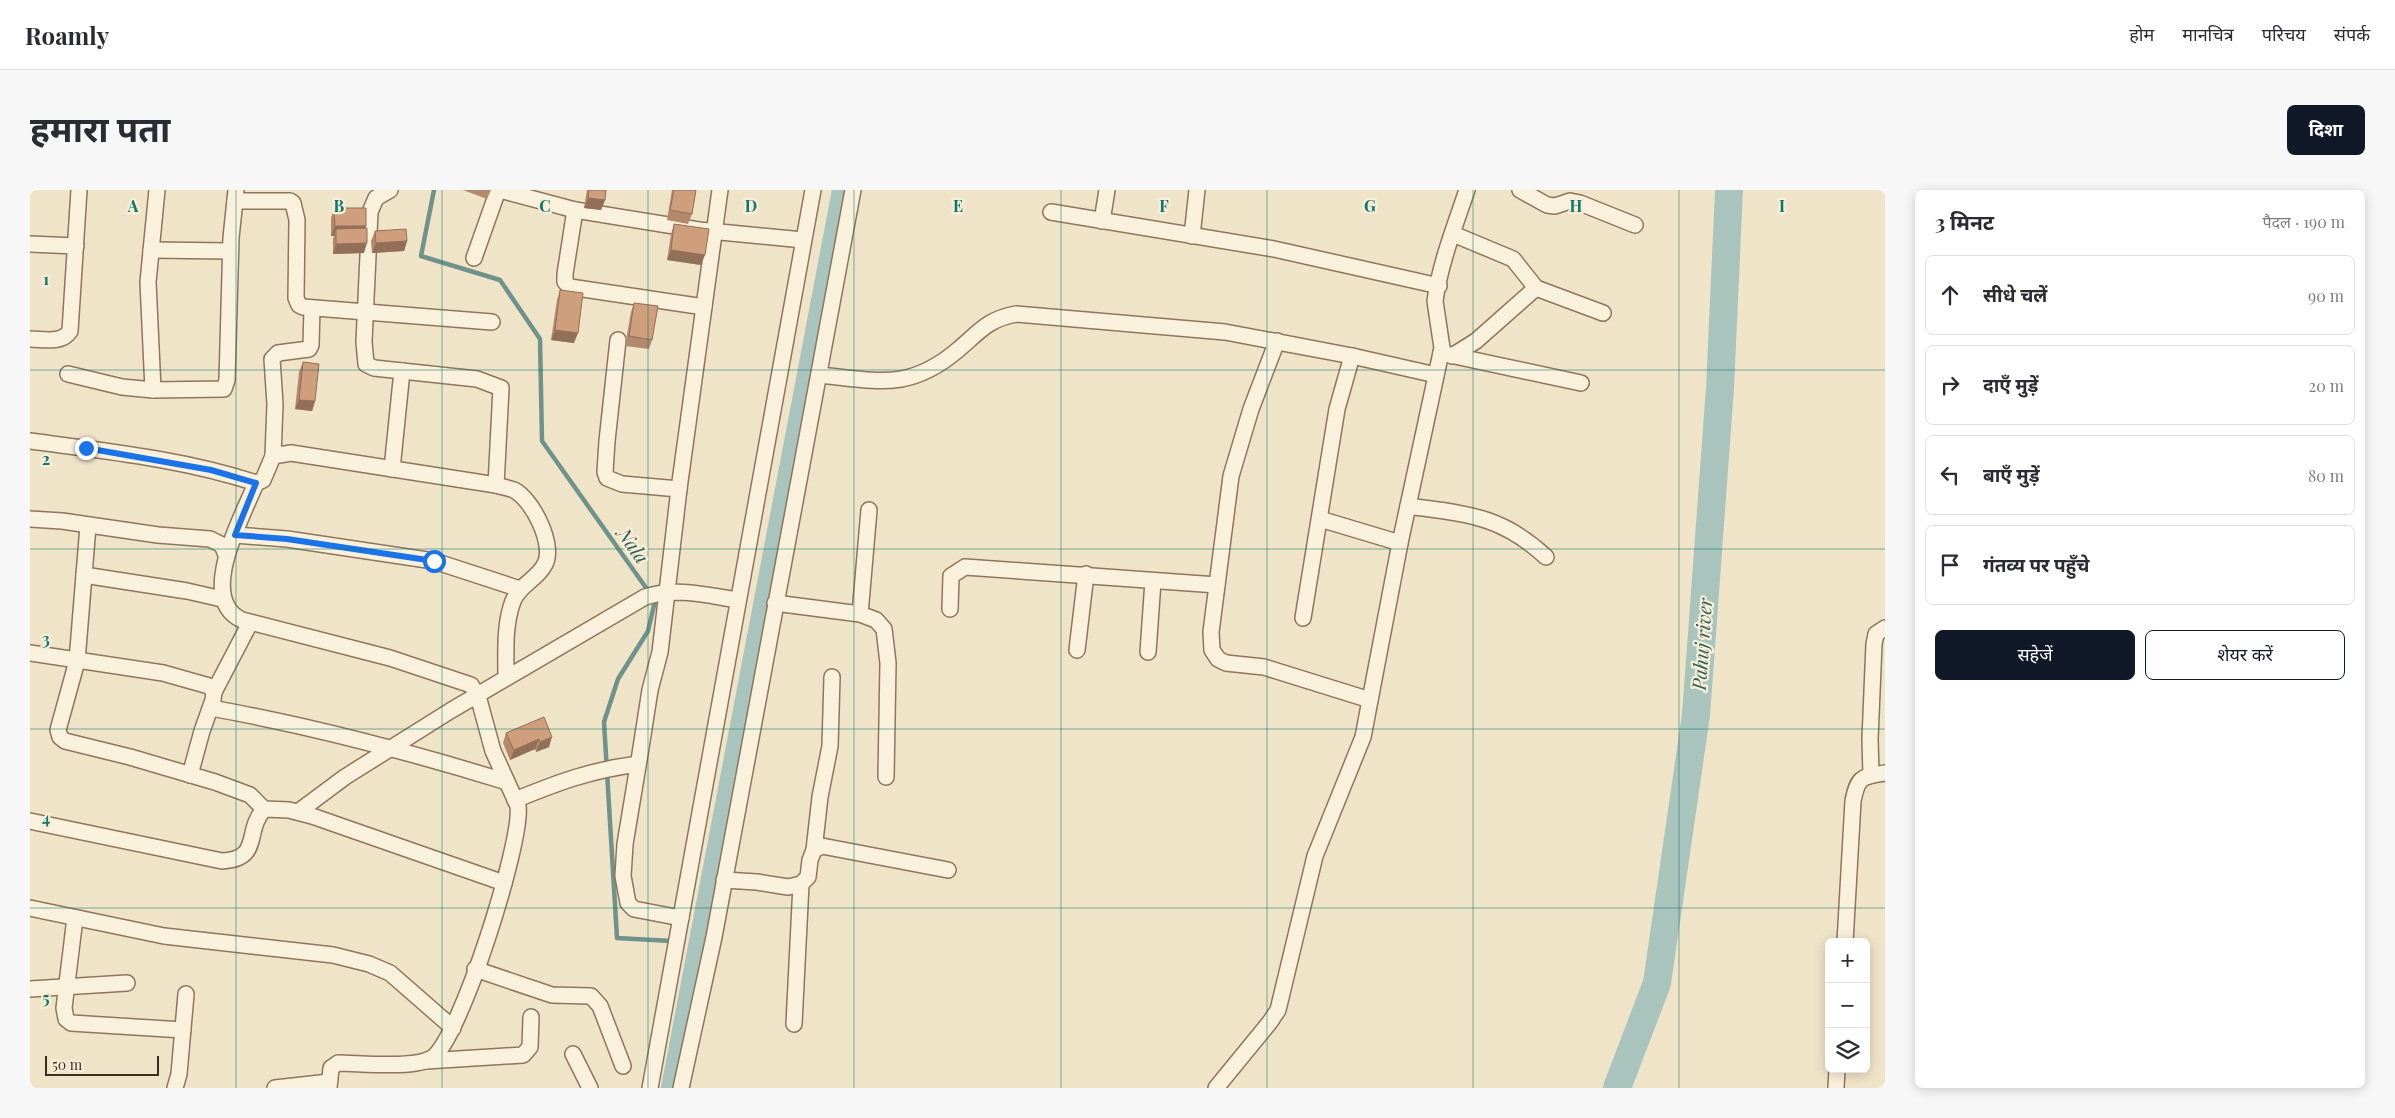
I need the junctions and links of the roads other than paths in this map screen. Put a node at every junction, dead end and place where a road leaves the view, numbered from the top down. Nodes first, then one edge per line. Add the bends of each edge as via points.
1 (79, 190) edge
2 (157, 190) edge
3 (390, 190) edge
4 (499, 190) edge
5 (720, 190) edge
6 (813, 190) edge
7 (853, 190) edge
8 (1107, 190) edge
9 (1197, 190) edge
10 (1467, 190) edge
11 (1520, 190) edge
12 (235, 195) edge
13 (575, 210) junction
14 (1051, 212) dead end
15 (1102, 221) junction
16 (1635, 225) dead end
17 (713, 231) junction
18 (1452, 234) junction
19 (1192, 236) junction
20 (803, 240) junction
21 (30, 244) edge
22 (76, 246) junction
23 (151, 250) junction
24 (230, 251) junction
25 (474, 258) dead end
26 (1439, 286) junction
27 (1536, 288) junction
28 (704, 307) junction
29 (312, 308) junction
30 (365, 312) junction
31 (1603, 313) dead end
32 (492, 322) dead end
33 (30, 339) edge
34 (618, 340) dead end
35 (1277, 341) junction
36 (1447, 354) junction
37 (1352, 356) junction
38 (402, 371) junction
39 (68, 374) dead end
40 (820, 375) junction
41 (1436, 375) junction
42 (1581, 383) dead end
43 (152, 390) junction
44 (30, 441) edge
45 (273, 456) junction
46 (392, 469) junction
47 (256, 483) junction
48 (496, 485) junction
49 (679, 489) junction
50 (1408, 506) junction
51 (868, 510) dead end
52 (30, 519) edge
53 (1320, 519) junction
54 (88, 526) junction
55 (235, 535) junction
56 (1400, 544) junction
57 (226, 555) junction
58 (1546, 557) dead end
59 (1086, 574) junction
60 (84, 576) junction
61 (1153, 581) junction
62 (1216, 585) junction
63 (520, 589) junction
64 (657, 594) junction
65 (222, 599) junction
66 (738, 600) junction
67 (775, 603) junction
68 (950, 609) dead end
69 (860, 614) junction
70 (1302, 618) dead end
71 (250, 623) junction
72 (1885, 628) edge
73 (1078, 650) dead end
74 (1148, 652) dead end
75 (30, 653) edge
76 (77, 661) junction
77 (832, 677) dead end
78 (506, 678) junction
79 (214, 692) junction
80 (478, 696) junction
81 (1370, 700) junction
82 (211, 708) junction
83 (393, 749) junction
84 (638, 764) junction
85 (1878, 774) edge
86 (190, 775) junction
87 (886, 777) dead end
88 (507, 782) junction
89 (515, 800) junction
90 (264, 810) junction
91 (298, 812) junction
92 (30, 820) edge
93 (814, 850) junction
94 (948, 870) dead end
95 (724, 880) junction
96 (504, 883) junction
97 (801, 884) junction
98 (30, 908) edge
99 (75, 918) junction
100 (680, 926) junction
101 (1845, 938) edge
102 (475, 969) junction
103 (127, 983) dead end
104 (66, 988) junction
105 (30, 989) edge
106 (186, 994) dead end
107 (531, 1017) dead end
108 (794, 1024) dead end
109 (453, 1028) junction
110 (183, 1030) junction
111 (573, 1054) dead end
112 (426, 1060) junction
113 (623, 1066) dead end
114 (1836, 1073) edge
115 (329, 1085) edge
116 (175, 1088) edge
117 (275, 1088) edge
118 (590, 1088) edge
119 (650, 1088) edge
120 (681, 1088) edge
121 (1216, 1088) edge
122 (1836, 1088) edge

1 - 22 street
2 - 23 street
3 - 30 street via 371,205
4 - 13 street
4 - 25 street
5 - 17 street
6 - 20 street
7 - 40 street
8 - 15 street
9 - 19 street
10 - 18 street
11 - 16 street via 1547,205 1570,201 1580,203
12 - 24 street
12 - 29 street via 294,203 297,220 296,298 299,305
13 - 17 street
13 - 28 street via 565,274 565,282 570,287
14 - 15 street
15 - 19 street
17 - 20 street
17 - 28 street
18 - 26 street
18 - 27 street via 1513,259
19 - 26 street via 1274,249
20 - 66 street
21 - 22 street
22 - 33 street via 70,331 64,338
23 - 24 street
23 - 43 street via 148,314
24 - 43 street via 226,385 219,391
26 - 36 street via 1436,301
27 - 31 street
27 - 36 street via 1476,340
28 - 49 street
29 - 30 street
29 - 45 street via 309,349 278,353 272,359 275,404
30 - 32 street
30 - 38 street via 366,364
34 - 49 street via 607,441 607,478 622,484
35 - 37 street
35 - 40 street via 1225,332 1016,314 999,317 979,329 939,365 908,379 893,382
35 - 62 street via 1251,409 1231,476
36 - 41 street
36 - 42 street
37 - 41 street
37 - 53 street via 1337,409
38 - 46 street
38 - 48 street via 477,379 501,388
39 - 43 street via 122,387
40 - 67 street
41 - 50 street
44 - 47 street via 170,462
45 - 46 street via 291,453
45 - 47 street via 263,480
46 - 48 street
47 - 55 street
48 - 63 street via 514,490 526,500 545,536 546,562 538,575
49 - 64 street
50 - 56 street
50 - 58 street via 1470,514 1494,522 1530,543
51 - 69 street
52 - 54 street
53 - 56 street
53 - 70 street
54 - 57 street via 210,539 222,545
54 - 60 street
55 - 57 street
55 - 63 street via 287,539 434,561
56 - 81 street
57 - 65 street
59 - 61 street
59 - 68 street via 965,567 952,576
59 - 73 street
60 - 65 street
60 - 76 street
61 - 62 street
61 - 74 street
62 - 81 street via 1211,632 1212,650 1218,659 1237,665 1264,667
63 - 78 street via 509,614
64 - 66 street via 688,592
64 - 78 street via 609,617
64 - 84 street via 660,652
65 - 71 street via 235,617
66 - 100 street
67 - 69 street
67 - 95 street
69 - 87 street via 876,620 884,629 887,642
71 - 79 street
71 - 80 street via 320,639 458,679 472,685
72 - 85 street via 1876,634 1874,644 1871,722
75 - 76 street
76 - 79 street via 163,673 209,686
76 - 86 street via 58,730 60,737
77 - 93 street via 830,746
78 - 80 street
79 - 82 street
80 - 83 street
80 - 88 street via 493,751
81 - 121 street via 1363,736 1315,856 1278,1010
82 - 83 street
82 - 86 street
83 - 88 street
83 - 91 street via 345,777
84 - 89 street via 598,769
84 - 100 street via 625,844 623,876 628,902 634,909
85 - 101 street via 1864,777 1857,784
86 - 90 street via 250,795
88 - 89 street
89 - 96 street via 519,815 517,836
90 - 91 street
90 - 92 street via 256,818 250,850 235,861 222,862
91 - 96 street
93 - 94 street via 822,846 831,847
93 - 97 street via 808,877
95 - 97 street via 788,887
95 - 120 street
96 - 102 street
97 - 108 street
98 - 99 street
99 - 104 street
99 - 109 street via 164,936 333,955 369,964 390,973
100 - 119 street
102 - 109 street
102 - 113 street via 552,995 591,996 600,1006
103 - 104 street
104 - 105 street
104 - 110 street via 64,1008 66,1019 71,1023
106 - 110 street
107 - 112 street via 530,1047 523,1055
109 - 112 street via 442,1049
110 - 116 street
111 - 118 street
112 - 115 street via 401,1064 338,1063 331,1068
114 - 122 street
115 - 117 street

